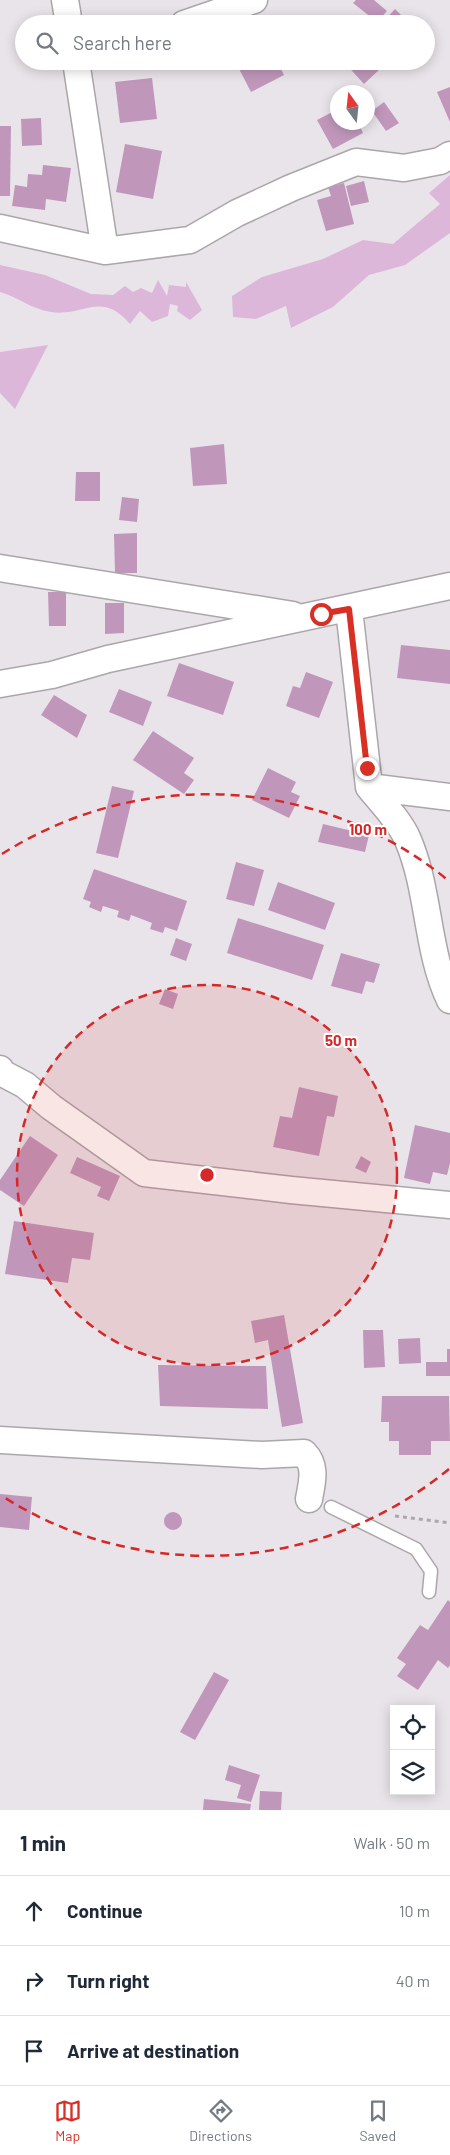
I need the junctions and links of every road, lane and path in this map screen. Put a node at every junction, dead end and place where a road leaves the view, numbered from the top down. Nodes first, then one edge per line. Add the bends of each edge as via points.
1 (65, 0) edge
2 (254, 0) edge
3 (68, 15) edge
4 (210, 15) edge
5 (77, 70) edge
6 (450, 155) edge
7 (0, 228) edge
8 (105, 251) junction
9 (0, 568) edge
10 (450, 586) edge
11 (349, 609) junction
12 (307, 617) junction
13 (0, 684) edge
14 (369, 787) junction
15 (450, 797) edge
16 (447, 985) edge
17 (0, 1069) edge
18 (450, 1205) edge
19 (0, 1440) edge
20 (320, 1503) joint
21 (429, 1592) dead end

1 - 3 street
2 - 4 street
5 - 8 street
6 - 8 street via 440,161 404,168 356,162 237,213 190,240
7 - 8 street
9 - 12 street
10 - 11 street
11 - 12 street
11 - 14 street
12 - 13 street
14 - 15 street
14 - 16 street via 407,838 423,884
17 - 18 street via 144,1173
19 - 20 street via 262,1455 304,1453 311,1460
20 - 21 lane via 416,1549 431,1571

